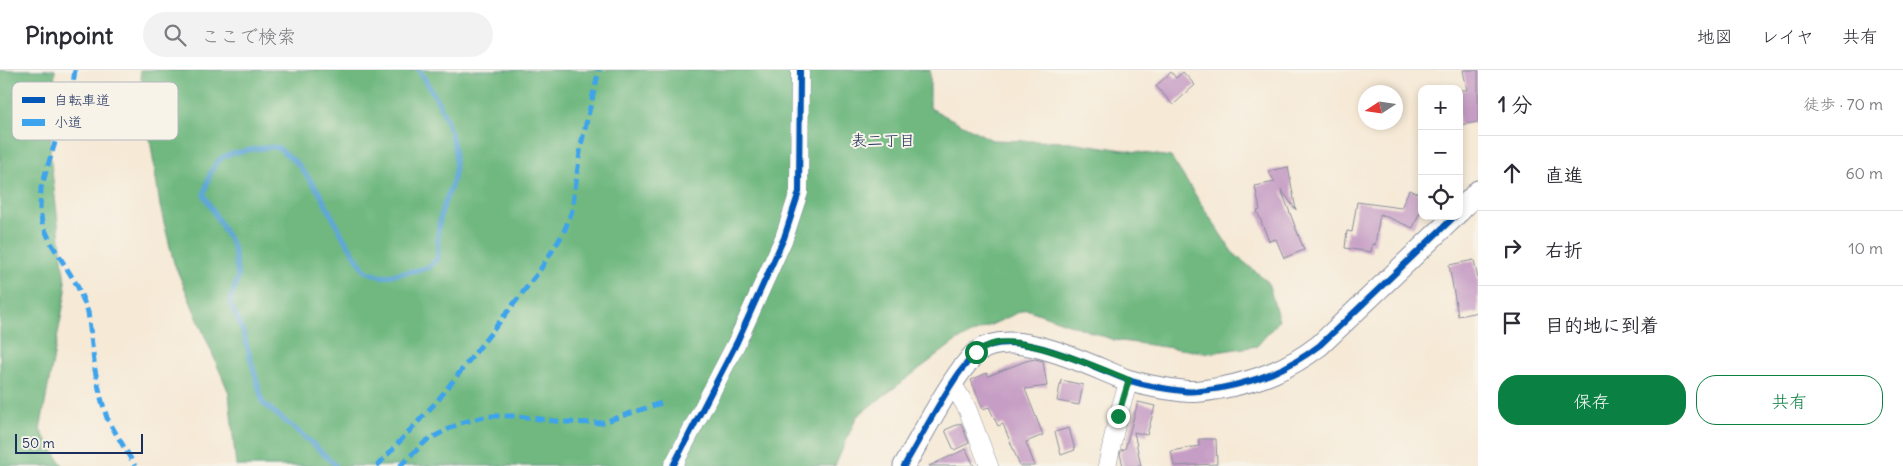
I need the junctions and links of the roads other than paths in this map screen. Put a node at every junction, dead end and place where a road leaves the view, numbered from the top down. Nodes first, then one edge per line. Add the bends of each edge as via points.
1 (800, 70) edge
2 (1478, 192) edge
3 (1463, 208) edge
4 (1451, 220) edge
5 (1129, 380) junction
6 (952, 383) junction
7 (672, 466) edge
8 (904, 466) edge
9 (989, 466) edge
10 (1107, 466) edge

1 - 7 street via 799,192 784,238 737,342
2 - 3 street
4 - 5 street via 1320,346 1300,361 1247,383 1198,391
5 - 6 street via 1079,360 1006,342 989,345 976,352
5 - 10 street
6 - 8 street
6 - 9 street via 967,408

